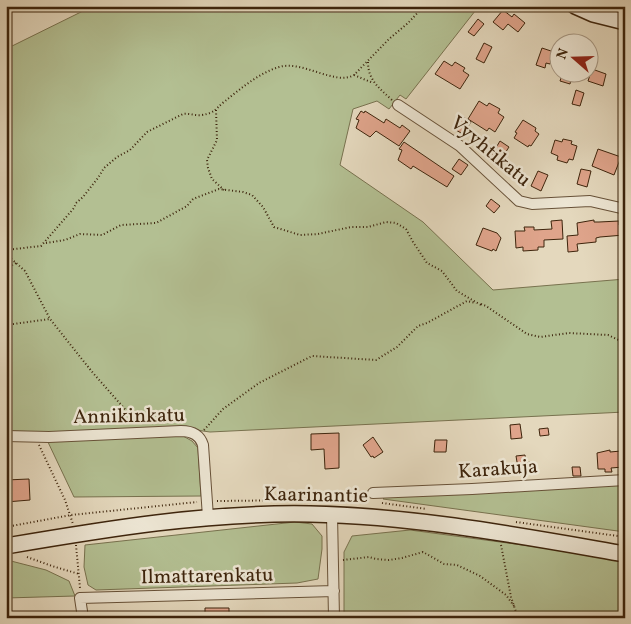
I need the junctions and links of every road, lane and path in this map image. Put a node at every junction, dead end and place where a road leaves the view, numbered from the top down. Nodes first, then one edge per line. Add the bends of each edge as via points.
1 (424, 6) edge
2 (575, 6) edge
3 (625, 22) edge
4 (368, 62) junction
5 (354, 75) junction
6 (373, 83) junction
7 (398, 105) joint
8 (216, 110) junction
9 (224, 190) junction
10 (625, 209) edge
11 (45, 243) junction
12 (6, 250) edge
13 (6, 254) edge
14 (16, 263) junction
15 (6, 269) edge
16 (481, 304) junction
17 (50, 319) junction
18 (6, 326) edge
19 (625, 343) edge
20 (146, 433) junction
21 (6, 436) edge
22 (198, 436) junction
23 (36, 437) junction
24 (625, 480) edge
25 (373, 493) dead end
26 (332, 514) junction
27 (208, 517) junction
28 (73, 526) dead end
29 (498, 532) junction
30 (76, 543) dead end
31 (6, 546) edge
32 (625, 554) edge
33 (27, 557) dead end
34 (333, 562) junction
35 (79, 574) junction
36 (334, 591) junction
37 (80, 598) junction
38 (514, 606) junction
39 (83, 618) edge
40 (334, 618) edge
41 (518, 618) edge

1 - 4 path
2 - 3 main road
4 - 5 path
4 - 6 path
5 - 6 path
5 - 8 path via 348,78 315,73 305,67 280,67 257,76
6 - 7 path
7 - 10 street, Vyyhtikatu via 460,146 519,201 532,204 590,201
8 - 9 path via 216,140 207,160 212,179
8 - 11 path via 201,116 183,114 148,132 130,150 104,168
9 - 11 path via 193,199 187,206 156,223 121,225 102,235 80,234
9 - 16 path via 252,195 274,227 300,235 396,222 406,229 428,262 442,271 457,291
11 - 12 path
13 - 14 path
14 - 15 path
14 - 17 path via 25,271
16 - 19 path via 527,334 540,338 568,333 608,335
16 - 22 path via 467,301 418,326 397,347 376,360 312,356 259,383 223,408
17 - 18 path
17 - 20 path
20 - 22 street, Annikinkatu via 187,431
20 - 23 street, Annikinkatu
21 - 23 street, Annikinkatu
22 - 27 street, Annikinkatu via 203,445
23 - 28 path
24 - 25 street, Karakuja
26 - 27 main road, Kaarinantie
26 - 29 main road, Kaarinantie
26 - 34 street
27 - 31 main road, Kaarinantie
29 - 32 main road, Kaarinantie
29 - 38 path
30 - 35 path
33 - 35 path
34 - 36 street
34 - 38 path via 369,557 376,560 402,558 423,552 444,564 457,565 480,576 506,595
35 - 37 path
36 - 37 street, Ilmattarenkatu
36 - 40 street
37 - 39 street
38 - 41 path

